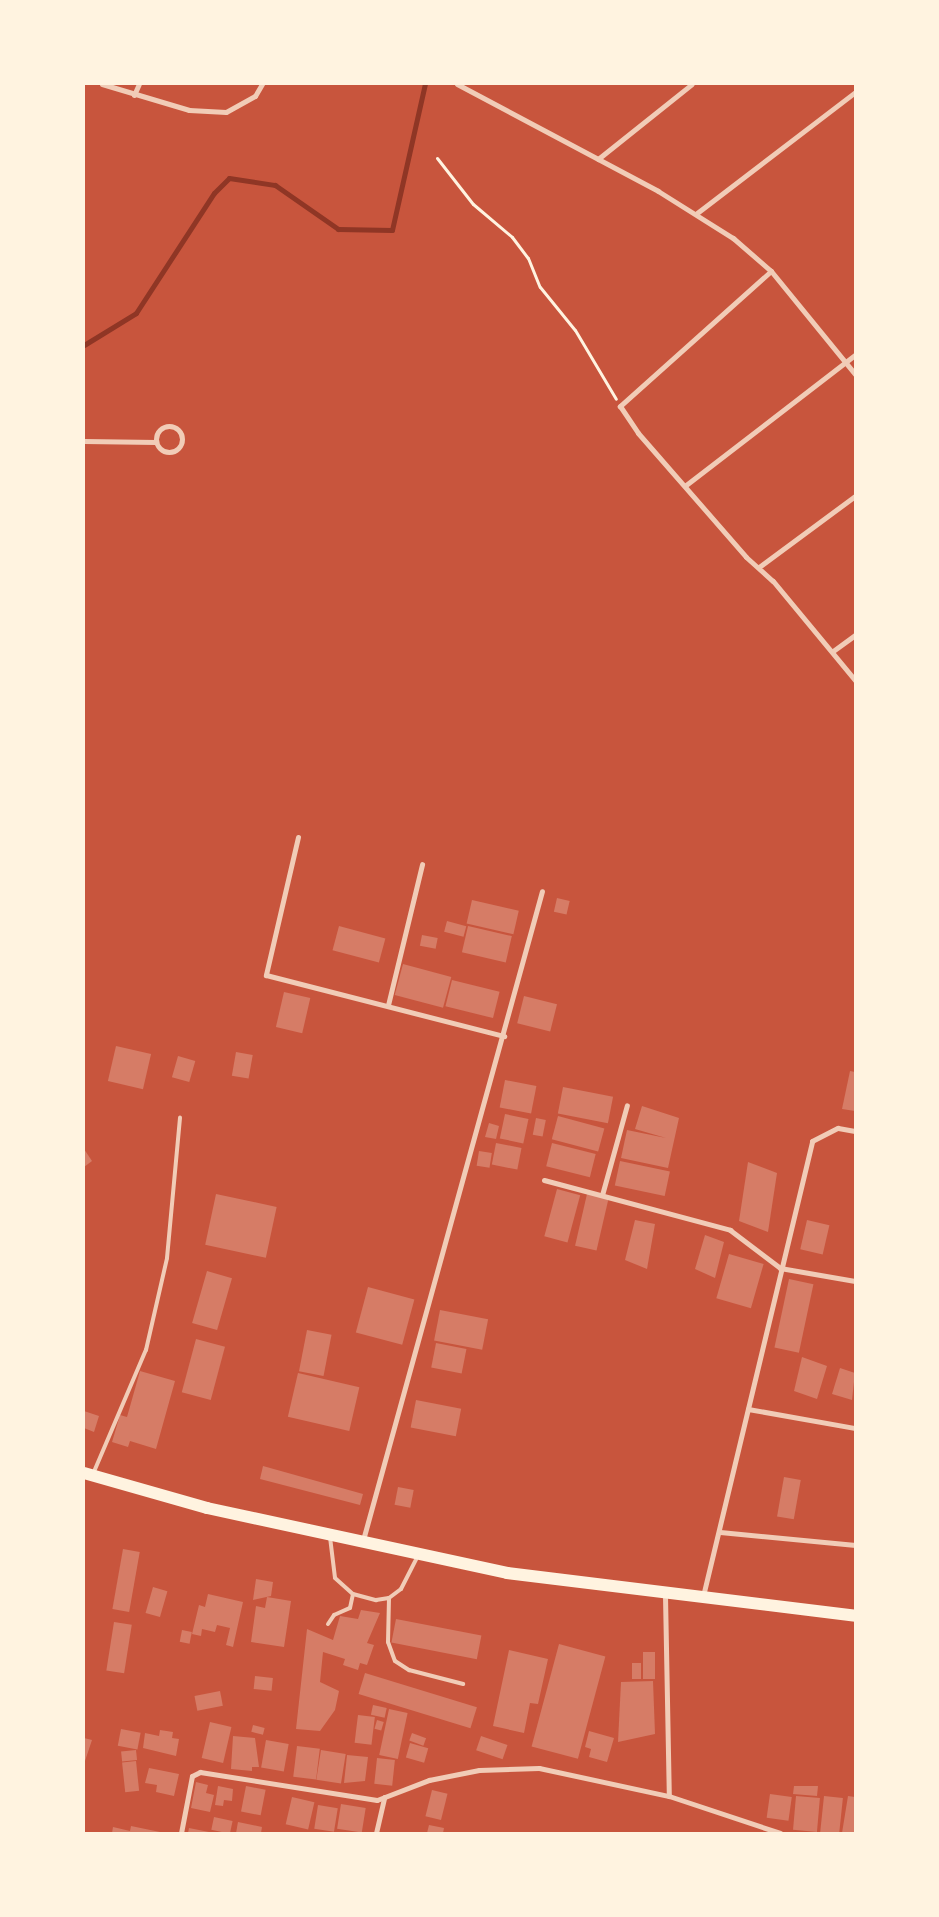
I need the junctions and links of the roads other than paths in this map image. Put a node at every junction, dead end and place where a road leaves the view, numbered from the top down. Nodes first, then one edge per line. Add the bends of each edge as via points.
1 (102, 84) edge
2 (139, 84) edge
3 (262, 84) edge
4 (458, 84) edge
5 (692, 84) edge
6 (855, 92) edge
7 (134, 95) junction
8 (598, 159) junction
9 (697, 214) junction
10 (771, 271) junction
11 (855, 354) edge
12 (845, 362) junction
13 (855, 374) edge
14 (84, 441) edge
15 (156, 442) junction
16 (686, 485) junction
17 (855, 496) edge
18 (759, 568) junction
19 (855, 634) edge
20 (833, 651) junction
21 (855, 680) edge
22 (298, 837) dead end
23 (422, 864) dead end
24 (542, 891) dead end
25 (388, 1005) junction
26 (504, 1036) junction
27 (627, 1105) dead end
28 (180, 1118) dead end
29 (855, 1130) edge
30 (544, 1180) dead end
31 (602, 1195) junction
32 (780, 1268) junction
33 (855, 1281) edge
34 (748, 1409) junction
35 (855, 1428) edge
36 (88, 1474) edge
37 (720, 1532) junction
38 (330, 1538) junction
39 (362, 1543) junction
40 (855, 1545) edge
41 (418, 1555) junction
42 (353, 1594) junction
43 (665, 1596) junction
44 (389, 1598) junction
45 (702, 1599) junction
46 (855, 1616) edge
47 (328, 1624) dead end
48 (464, 1684) dead end
49 (669, 1796) junction
50 (384, 1797) junction
51 (181, 1833) edge
52 (376, 1833) edge
53 (780, 1833) edge

1 - 7 street
2 - 7 street
3 - 7 street via 254,96 226,112 189,110
4 - 8 street
5 - 8 street
6 - 9 street
8 - 9 street
9 - 10 street
10 - 12 street
10 - 16 street via 620,406 638,433
11 - 12 street
12 - 13 street
12 - 16 street
14 - 15 street
15 - 15 street via 160,429 168,425 180,431 183,440 173,452 164,451
16 - 18 street
17 - 18 street
18 - 20 street
19 - 20 street
20 - 21 street
22 - 25 street via 266,975
23 - 25 street
24 - 26 street
25 - 26 street
26 - 39 street
27 - 31 street
28 - 36 lane via 167,1258 146,1350
29 - 32 street via 838,1128 823,1132 812,1140
30 - 31 street
31 - 32 street via 730,1230
32 - 33 street
32 - 34 street
34 - 35 street
34 - 37 street
36 - 38 main road
37 - 40 street
37 - 45 street
38 - 39 main road
38 - 42 lane via 335,1578
39 - 41 main road
41 - 43 main road via 507,1573
41 - 44 lane via 401,1589
42 - 44 lane
42 - 47 lane via 350,1608 334,1615
43 - 45 main road
43 - 49 street
44 - 48 lane via 388,1642 394,1661 409,1670
45 - 46 main road
49 - 50 street via 539,1768 479,1770 429,1780
49 - 53 street
50 - 51 street via 377,1800 200,1772 192,1776
50 - 52 street

